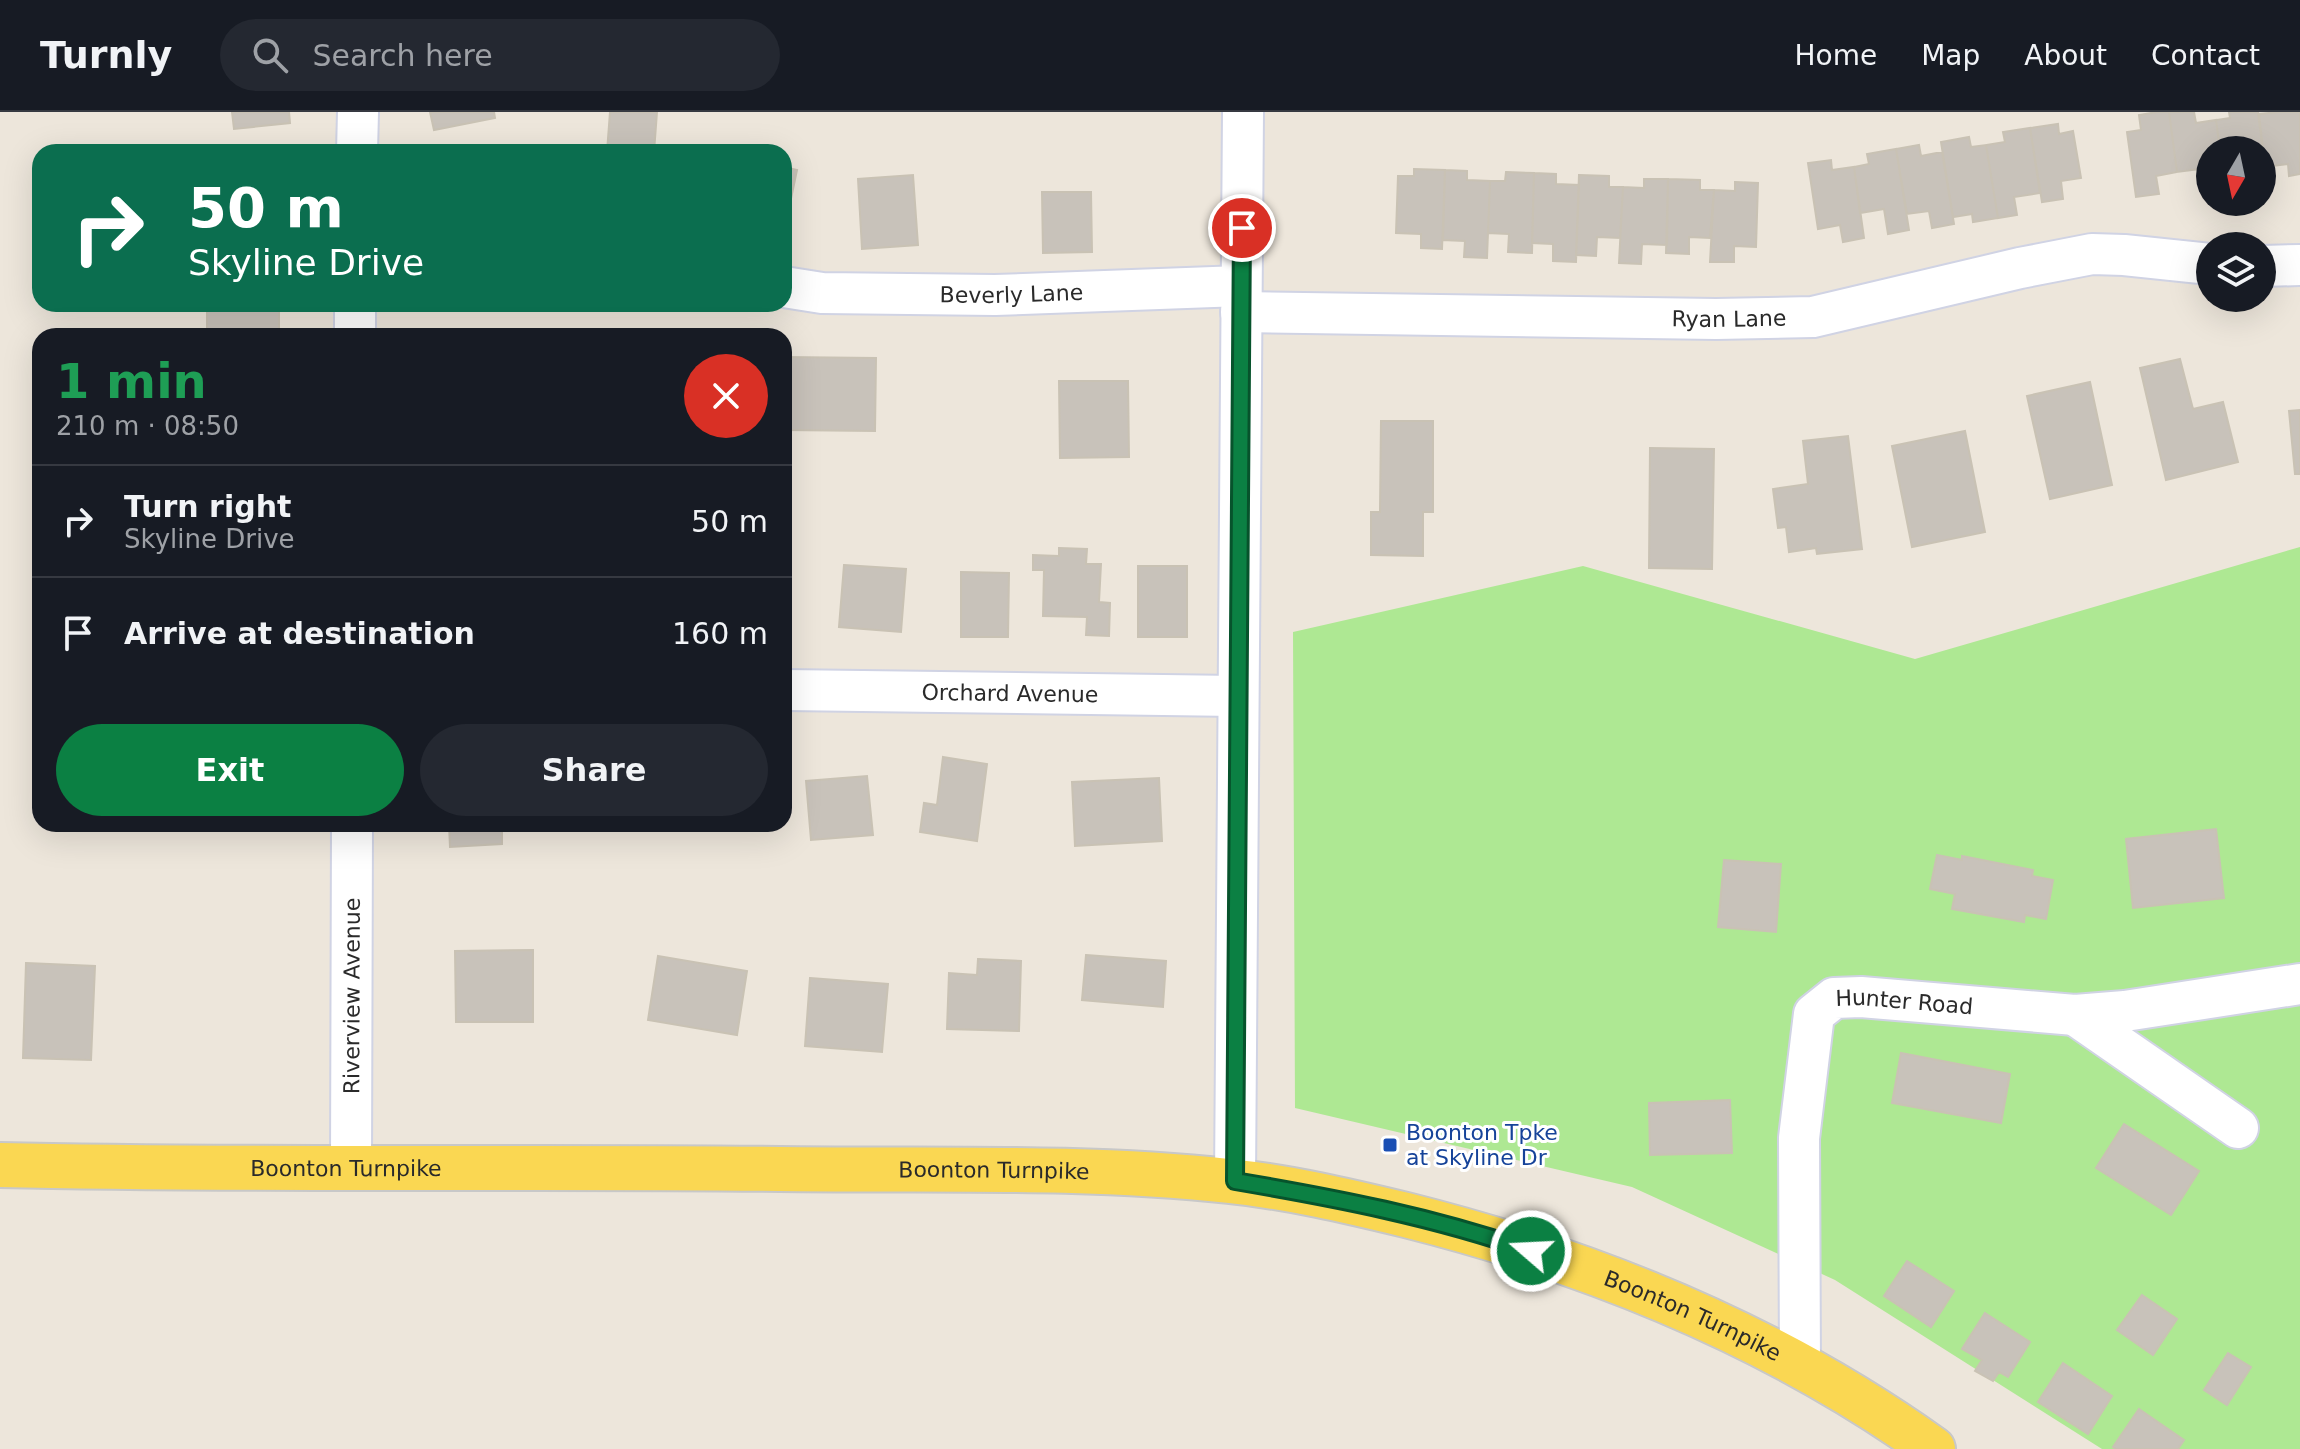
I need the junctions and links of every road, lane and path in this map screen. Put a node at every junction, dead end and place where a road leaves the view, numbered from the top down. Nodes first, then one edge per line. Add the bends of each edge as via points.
1 (358, 112) edge
2 (1243, 112) edge
3 (357, 144) edge
4 (2196, 263) edge
5 (2300, 265) edge
6 (2276, 266) edge
7 (792, 288) edge
8 (1241, 299) junction
9 (792, 690) edge
10 (1237, 696) junction
11 (352, 832) edge
12 (2300, 984) edge
13 (2075, 1015) junction
14 (2238, 1128) dead end
15 (0, 1165) edge
16 (351, 1168) junction
17 (1235, 1181) junction
18 (1800, 1365) junction
19 (1933, 1449) edge

1 - 3 street
2 - 8 street
4 - 8 street, Ryan Lane via 2092,254 1813,317 1716,319
5 - 6 street
7 - 8 street, Beverly Lane via 822,293
8 - 10 street
9 - 10 street, Orchard Avenue
10 - 17 street
11 - 16 street, Riverview Avenue
12 - 13 street, Hunter Road
13 - 14 street
13 - 18 street, Hunter Road via 1861,997 1834,998 1814,1014 1799,1138
15 - 16 main road, Boonton Turnpike
16 - 17 main road, Boonton Turnpike via 1136,1173
17 - 18 main road, Boonton Turnpike via 1350,1201 1480,1233 1607,1277
18 - 19 main road, Boonton Turnpike via 1873,1406

